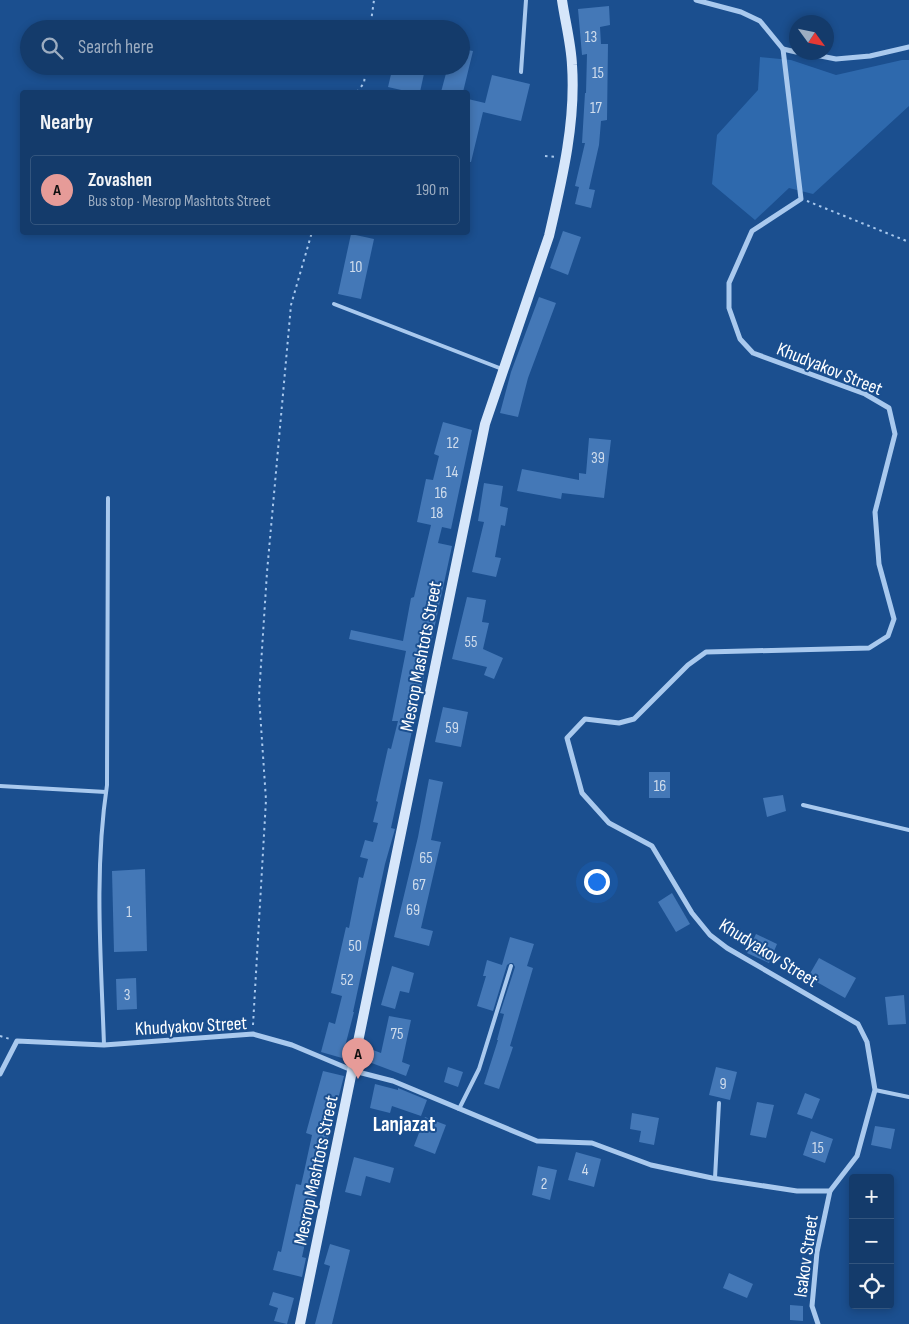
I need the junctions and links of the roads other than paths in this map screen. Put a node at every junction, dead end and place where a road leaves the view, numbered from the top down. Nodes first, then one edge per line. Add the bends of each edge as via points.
1 (526, 0) edge
2 (562, 0) edge
3 (696, 0) edge
4 (909, 47) edge
5 (783, 49) junction
6 (789, 50) edge
7 (834, 59) edge
8 (521, 72) dead end
9 (334, 304) dead end
10 (504, 370) junction
11 (108, 498) dead end
12 (0, 786) edge
13 (106, 792) junction
14 (803, 805) dead end
15 (909, 830) edge
16 (511, 966) dead end
17 (104, 1045) junction
18 (354, 1071) junction
19 (0, 1074) edge
20 (875, 1090) junction
21 (909, 1097) edge
22 (719, 1103) dead end
23 (459, 1109) junction
24 (715, 1178) junction
25 (830, 1191) junction
26 (300, 1324) edge
27 (818, 1324) edge

1 - 8 lane
2 - 10 street, Mesrop Mashtots Street via 572,64 570,130 549,236
3 - 5 street via 741,12 760,21
4 - 7 street via 870,56
5 - 6 street
5 - 20 street, Khudyakov Street via 801,198 752,231 729,283 729,308 740,339 754,353 865,394 889,408 894,434 875,512 879,564 894,619 888,636 869,648 706,652 688,665 634,719 619,723 585,719 567,738 582,792 609,823 652,846 692,913 710,935 858,1024 867,1042
9 - 10 lane
10 - 18 street, Mesrop Mashtots Street via 485,424
11 - 13 lane
12 - 13 lane
13 - 17 lane via 98,885
14 - 15 lane
16 - 23 lane via 479,1068
17 - 18 street, Khudyakov Street via 253,1034 292,1045
17 - 19 street, Khudyakov Street via 17,1041
18 - 23 street, Khudyakov Street via 393,1081
18 - 26 street, Mesrop Mashtots Street
20 - 21 lane
20 - 25 street, Khudyakov Street via 857,1156
22 - 24 lane
23 - 24 street, Khudyakov Street via 537,1141 592,1143 652,1165
24 - 25 street, Khudyakov Street via 797,1191
25 - 27 street, Isakov Street via 817,1252 812,1306

